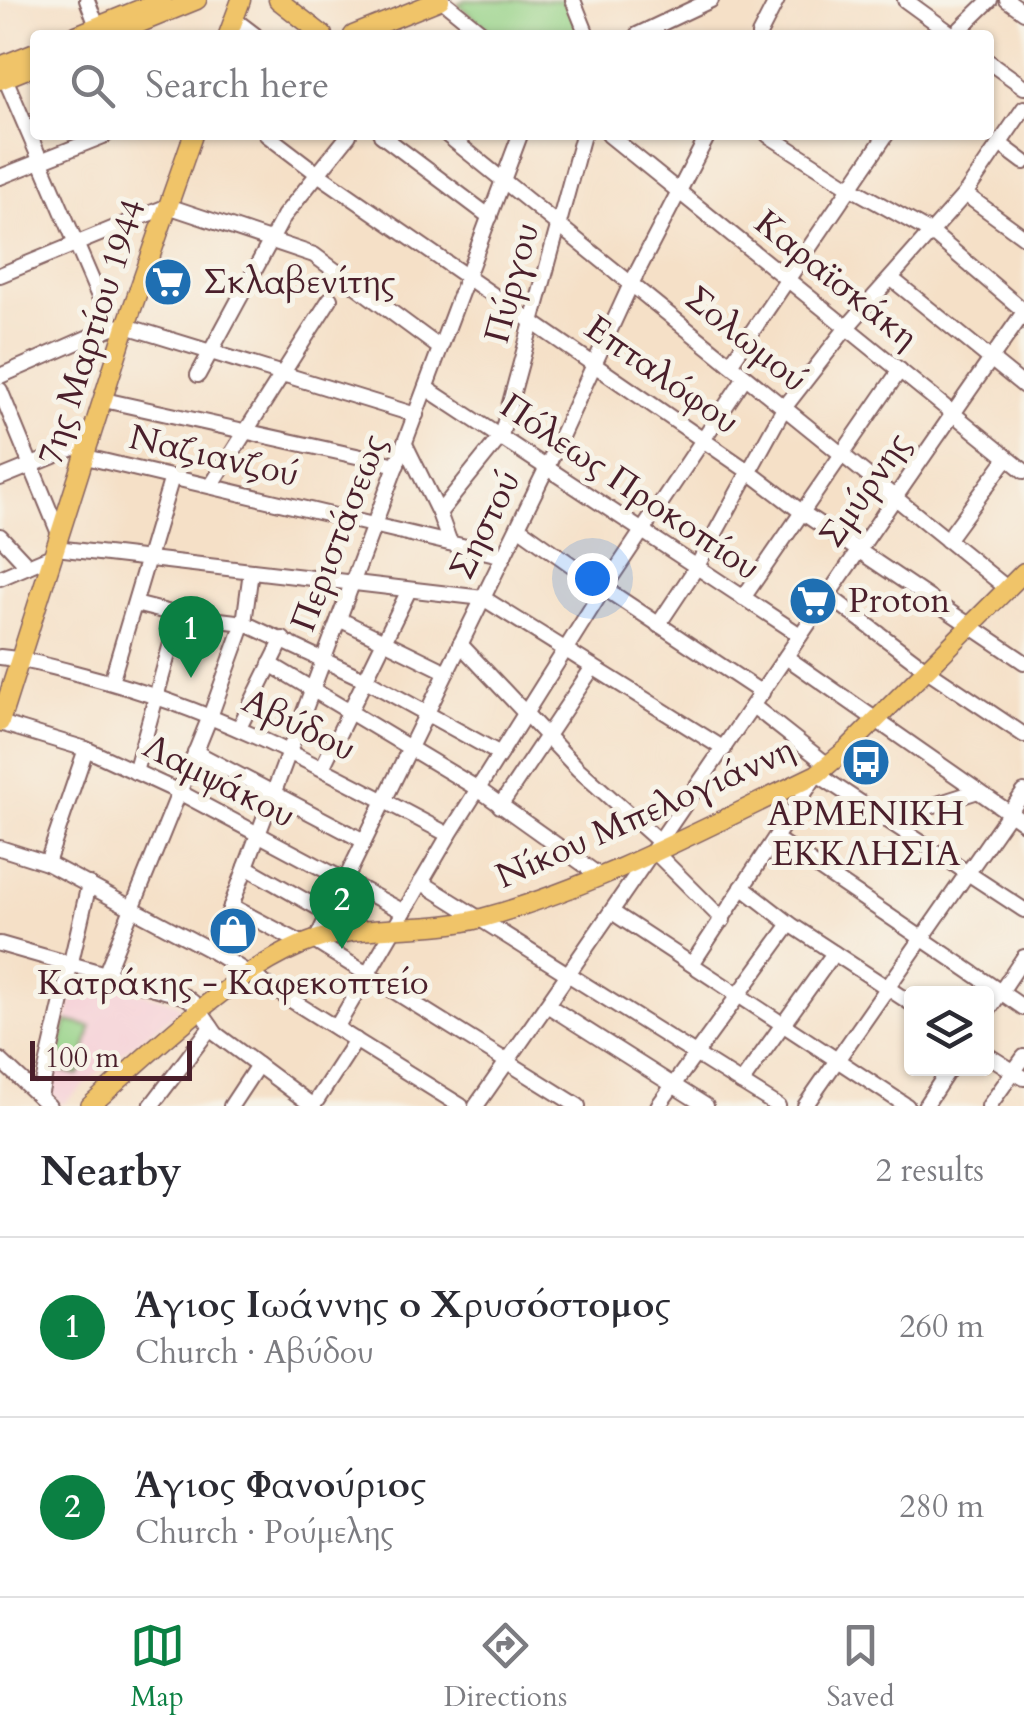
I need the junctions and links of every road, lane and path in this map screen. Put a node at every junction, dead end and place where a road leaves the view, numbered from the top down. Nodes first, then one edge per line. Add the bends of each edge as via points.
1 (87, 0) edge
2 (162, 0) edge
3 (197, 0) edge
4 (278, 0) edge
5 (441, 0) edge
6 (573, 0) edge
7 (711, 0) edge
8 (777, 0) edge
9 (905, 0) edge
10 (990, 0) edge
11 (1007, 0) edge
12 (1024, 12) edge
13 (104, 30) edge
14 (317, 30) edge
15 (366, 30) edge
16 (479, 30) edge
17 (585, 30) edge
18 (647, 30) edge
19 (762, 30) edge
20 (946, 30) edge
21 (958, 30) edge
22 (30, 55) edge
23 (994, 66) edge
24 (30, 67) edge
25 (2, 75) edge
26 (1024, 87) edge
27 (1024, 108) edge
28 (30, 137) edge
29 (31, 140) edge
30 (94, 140) edge
31 (192, 140) edge
32 (274, 140) edge
33 (345, 140) edge
34 (388, 140) edge
35 (453, 140) edge
36 (518, 140) edge
37 (581, 140) edge
38 (616, 140) edge
39 (706, 140) edge
40 (776, 140) edge
41 (883, 140) edge
42 (1000, 144) junction
43 (41, 161) junction
44 (1024, 162) edge
45 (318, 174) junction
46 (0, 178) edge
47 (503, 180) junction
48 (851, 188) junction
49 (680, 192) junction
50 (964, 194) junction
51 (168, 206) junction
52 (490, 217) junction
53 (559, 226) junction
54 (932, 233) junction
55 (1024, 237) edge
56 (270, 240) junction
57 (78, 243) junction
58 (0, 275) edge
59 (466, 278) junction
60 (789, 280) junction
61 (892, 280) junction
62 (630, 284) junction
63 (330, 299) dead end
64 (1024, 312) edge
65 (534, 323) junction
66 (119, 326) junction
67 (848, 326) junction
68 (440, 348) junction
69 (209, 354) junction
70 (991, 359) junction
71 (730, 364) junction
72 (593, 365) junction
73 (900, 370) junction
74 (198, 375) dead end
75 (282, 375) junction
76 (0, 376) edge
77 (745, 376) junction
78 (1024, 386) edge
79 (426, 388) junction
80 (0, 390) edge
81 (104, 400) junction
82 (784, 408) junction
83 (416, 414) junction
84 (954, 414) junction
85 (246, 432) junction
86 (501, 436) junction
87 (700, 440) junction
88 (405, 444) junction
89 (88, 449) junction
90 (840, 453) junction
91 (1008, 458) junction
92 (31, 465) junction
93 (397, 465) junction
94 (546, 467) junction
95 (748, 471) junction
96 (1024, 471) edge
97 (172, 477) junction
98 (0, 478) edge
99 (211, 486) junction
100 (896, 498) junction
101 (803, 512) junction
102 (440, 513) junction
103 (374, 524) junction
104 (518, 526) junction
105 (642, 532) junction
106 (0, 536) edge
107 (947, 540) junction
108 (450, 543) junction
109 (57, 546) junction
110 (860, 550) junction
111 (504, 556) junction
112 (148, 559) junction
113 (28, 566) junction
114 (696, 568) junction
115 (251, 571) junction
116 (1024, 572) edge
117 (0, 578) edge
118 (353, 583) junction
119 (604, 588) junction
120 (1008, 589) junction
121 (409, 590) junction
122 (828, 595) junction
123 (483, 598) junction
124 (743, 598) junction
125 (134, 604) junction
126 (179, 615) junction
127 (339, 618) junction
128 (244, 622) junction
129 (658, 625) junction
130 (972, 627) junction
131 (800, 636) junction
132 (283, 639) junction
133 (384, 641) junction
134 (460, 644) junction
135 (566, 649) junction
136 (0, 657) edge
137 (786, 657) junction
138 (20, 658) junction
139 (324, 659) junction
140 (1024, 662) edge
141 (270, 664) junction
142 (593, 667) junction
143 (927, 670) junction
144 (447, 672) junction
145 (366, 680) junction
146 (111, 682) junction
147 (313, 688) junction
148 (762, 693) junction
149 (156, 696) junction
150 (753, 706) junction
151 (351, 711) junction
152 (526, 712) junction
153 (427, 713) junction
154 (210, 714) junction
155 (876, 720) junction
156 (0, 722) edge
157 (239, 728) junction
158 (547, 735) junction
159 (1024, 735) edge
160 (410, 748) junction
161 (86, 749) junction
162 (724, 749) junction
163 (289, 751) junction
164 (195, 752) junction
165 (500, 754) junction
166 (322, 768) junction
167 (823, 770) junction
168 (135, 772) junction
169 (478, 789) junction
170 (978, 791) junction
171 (179, 792) junction
172 (1024, 792) edge
173 (274, 794) junction
174 (384, 801) junction
175 (500, 806) junction
176 (1009, 813) junction
177 (886, 820) junction
178 (1024, 823) edge
179 (258, 834) junction
180 (449, 835) junction
181 (776, 839) junction
182 (364, 842) junction
183 (658, 847) junction
184 (0, 848) edge
185 (47, 863) junction
186 (246, 867) junction
187 (968, 872) junction
188 (600, 876) junction
189 (346, 880) junction
190 (421, 882) junction
191 (89, 884) junction
192 (742, 887) junction
193 (231, 906) junction
194 (132, 907) junction
195 (1024, 910) edge
196 (404, 912) junction
197 (612, 912) junction
198 (329, 914) junction
199 (480, 919) junction
200 (724, 920) junction
201 (790, 924) junction
202 (392, 929) junction
203 (922, 940) junction
204 (311, 942) junction
205 (0, 944) edge
206 (214, 952) junction
207 (834, 953) junction
208 (1024, 956) edge
209 (692, 964) junction
210 (70, 966) junction
211 (250, 974) junction
212 (366, 974) junction
213 (568, 974) junction
214 (105, 975) junction
215 (888, 988) junction
216 (1001, 992) junction
217 (739, 994) junction
218 (904, 999) edge
219 (994, 1002) edge
220 (546, 1006) junction
221 (1024, 1008) edge
222 (205, 1019) junction
223 (784, 1024) junction
224 (336, 1028) junction
225 (356, 1040) junction
226 (695, 1054) junction
227 (1024, 1056) edge
228 (836, 1059) junction
229 (994, 1059) edge
230 (0, 1060) edge
231 (507, 1062) junction
232 (258, 1065) junction
233 (1019, 1075) edge
234 (945, 1076) edge
235 (741, 1083) junction
236 (673, 1085) junction
237 (44, 1101) edge
238 (156, 1105) edge
239 (90, 1106) edge
240 (231, 1106) edge
241 (313, 1106) edge
242 (461, 1106) edge
243 (476, 1106) edge
244 (578, 1106) edge
245 (658, 1106) edge
246 (706, 1106) edge
247 (778, 1106) edge
248 (805, 1106) edge
249 (907, 1106) edge
250 (925, 1106) edge
251 (989, 1106) edge

1 - 13 street
2 - 13 main road
3 - 13 main road
4 - 14 main road
5 - 15 main road
5 - 16 street
6 - 17 street
7 - 18 street
8 - 19 street
9 - 20 street
10 - 21 street
11 - 12 street
22 - 25 main road
23 - 26 street
24 - 25 main road
25 - 28 street
27 - 42 street
29 - 43 street
30 - 43 street
31 - 51 main road, 7ης Μαρτίου 1944
32 - 45 street, Επταλόφου
33 - 45 street
34 - 52 street
35 - 47 street, Σολωμού
36 - 47 street, Περιστάσεως
37 - 53 street, Πύργου
38 - 49 street, Καραϊσκάκη
39 - 49 street, Σηστού
40 - 48 street
41 - 48 street
42 - 44 street
42 - 50 street
43 - 46 street
43 - 57 street
45 - 56 street
45 - 59 street, Επταλόφου
47 - 52 street, Περιστάσεως
47 - 53 street, Σολωμού
48 - 54 street
48 - 60 street
49 - 60 street, Καραϊσκάκη
49 - 62 street, Σηστού
50 - 54 street
50 - 55 street
51 - 56 street
51 - 57 street
51 - 66 main road, 7ης Μαρτίου 1944
52 - 59 street, Περιστάσεως
53 - 62 street, Σολωμού
53 - 65 street, Πύργου
54 - 61 street
54 - 64 street
56 - 68 street via 314,255
56 - 69 street
57 - 58 street
57 - 66 street
59 - 65 street, Επταλόφου
59 - 68 street, Περιστάσεως
60 - 67 street, Καραϊσκάκη
60 - 71 street
61 - 67 street
61 - 70 street
62 - 71 street, Σολωμού
62 - 72 street, Σηστού
63 - 75 street
64 - 70 street, Σμύρνης
65 - 72 street, Επταλόφου
65 - 86 street, Πύργου
66 - 69 street
66 - 76 street
66 - 81 main road, 7ης Μαρτίου 1944
67 - 73 street, Καραϊσκάκη
67 - 82 street
68 - 79 street, Περιστάσεως
69 - 74 street
69 - 75 street
70 - 78 street
70 - 84 street, Σμύρνης
71 - 77 street, Σολωμού
72 - 87 street, Επταλόφου
72 - 94 street, Σηστού
73 - 84 street, Καραϊσκάκη
73 - 90 street
75 - 83 street
75 - 85 street
77 - 82 street, Σολωμού
77 - 87 street
79 - 83 street, Περιστάσεως
79 - 86 street, Πόλεως Προκοπίου
80 - 92 street
81 - 85 street
81 - 89 main road, 7ης Μαρτίου 1944
82 - 90 street, Σολωμού
82 - 95 street
83 - 88 street, Περιστάσεως
84 - 91 street, Καραϊσκάκη
84 - 100 street, Σμύρνης
85 - 93 street
85 - 99 street
86 - 94 street, Πόλεως Προκοπίου
86 - 102 street, Πύργου
87 - 95 street, Επταλόφου
87 - 105 street
88 - 93 street, Περιστάσεως
88 - 102 street
89 - 92 street
89 - 97 street, Ναζιανζού
89 - 109 main road, 7ης Μαρτίου 1944
90 - 100 street, Σολωμού
90 - 101 street
91 - 96 street, Καραϊσκάκη
91 - 107 street
92 - 98 street
92 - 109 street
93 - 103 street, Περιστάσεως
94 - 104 street, Σηστού
94 - 105 street, Πόλεως Προκοπίου
95 - 101 street, Επταλόφου
95 - 114 street
97 - 99 street, Ναζιανζού
97 - 112 street
99 - 103 street, Ναζιανζού
100 - 107 street, Σολωμού
100 - 110 street, Σμύρνης
101 - 110 street, Επταλόφου
101 - 124 street
102 - 108 street
103 - 108 street, Ναζιανζού
103 - 118 street, Περιστάσεως
104 - 111 street, Σηστού
104 - 119 street
105 - 114 street, Πόλεως Προκοπίου
105 - 119 street
106 - 113 street
107 - 120 street, Σολωμού
108 - 111 street, Ναζιανζού
109 - 112 street
109 - 113 street
109 - 138 main road, 7ης Μαρτίου 1944
110 - 122 street, Σμύρνης
110 - 130 street, Επταλόφου
111 - 123 street, Σηστού
112 - 115 street
112 - 125 street
113 - 117 street
114 - 124 street, Πόλεως Προκοπίου
114 - 129 street
115 - 118 street
115 - 128 street
116 - 120 main road, Νίκου Μπελογιάννη
118 - 121 street
118 - 127 street, Περιστάσεως
119 - 129 street
119 - 135 street
120 - 130 main road, Νίκου Μπελογιάννη
121 - 123 street
121 - 133 street
122 - 131 street, Σμύρνης
122 - 143 street
123 - 134 street, Σηστού
123 - 135 street
124 - 131 street, Πόλεως Προκοπίου
125 - 126 street
125 - 146 street
126 - 128 street
126 - 149 street
127 - 133 street
127 - 139 street, Περιστάσεως
128 - 132 street
128 - 154 street
129 - 148 street
130 - 140 street, Επταλόφου
130 - 143 main road, Νίκου Μπελογιάννη
131 - 137 street, Σμύρνης
132 - 139 street
132 - 141 street
133 - 144 street
133 - 145 street
134 - 144 street, Σηστού
134 - 152 street
135 - 142 street
135 - 152 street
136 - 138 street, Αβύδου
137 - 148 street, Σμύρνης
137 - 155 street
138 - 146 street, Αβύδου
138 - 156 main road, 7ης Μαρτίου 1944
139 - 145 street
139 - 147 street, Περιστάσεως
141 - 147 street
141 - 157 street
142 - 158 street
142 - 162 street
143 - 155 main road, Νίκου Μπελογιάννη
143 - 159 street
144 - 153 street, Σηστού
145 - 151 street
145 - 153 street
146 - 149 street, Αβύδου
147 - 151 street
147 - 163 street, Περιστάσεως
148 - 150 street, Σμύρνης
149 - 154 street, Αβύδου
149 - 168 street
150 - 162 street, Σμύρνης
150 - 167 street
151 - 160 street
151 - 166 street
152 - 158 street
152 - 165 street
153 - 160 street, Σηστού
153 - 165 street
154 - 157 street, Αβύδου
154 - 164 street
155 - 167 main road, Νίκου Μπελογιάννη
155 - 170 street
156 - 161 street, Λαμψάκου
157 - 163 street, Αβύδου
158 - 175 street
158 - 183 street
160 - 169 street
160 - 174 street, Σηστού
161 - 168 street, Λαμψάκου
161 - 185 street
162 - 183 street, Σμύρνης
163 - 166 street, Αβύδου
163 - 173 street, Περιστάσεως
164 - 171 street
164 - 173 street
165 - 169 street
166 - 174 street, Αβύδου
167 - 177 street
167 - 181 street
167 - 183 main road, Νίκου Μπελογιάννη
168 - 171 street, Λαμψάκου
169 - 175 street
169 - 180 street
170 - 176 street
170 - 177 street
171 - 179 street, Λαμψάκου
171 - 194 street
172 - 176 street
173 - 179 street, Περιστάσεως
173 - 182 street
174 - 180 street, Αβύδου
174 - 182 street, Σηστού
175 - 188 street
176 - 178 street
176 - 187 street
177 - 187 street
179 - 186 street, Περιστάσεως
179 - 189 street, Λαμψάκου
180 - 190 street
181 - 192 street
181 - 203 street
182 - 189 street, Σηστού
183 - 188 main road, Νίκου Μπελογιάννη
183 - 197 street, Σμύρνης
183 - 200 street
184 - 185 street
185 - 191 street
186 - 193 street, Περιστάσεως
186 - 198 street
187 - 195 street
187 - 203 street
188 - 199 main road, Νίκου Μπελογιάννη
189 - 196 street, Λαμψάκου
189 - 198 street, Σηστού
190 - 196 street
190 - 199 street
191 - 194 street
191 - 210 street
192 - 200 street
192 - 201 street
193 - 204 street
193 - 206 street, Περιστάσεως
194 - 206 street
194 - 214 street
196 - 202 street
197 - 209 street
197 - 213 street, Σμύρνης
198 - 204 street, Σηστού
199 - 202 main road, Νίκου Μπελογιάννη
199 - 213 street
200 - 209 street
201 - 207 street
201 - 217 street
202 - 204 main road, Νίκου Μπελογιάννη
202 - 212 street
203 - 215 street
203 - 216 street
204 - 211 main road, Νίκου Μπελογιάννη
204 - 212 street
205 - 210 street
206 - 211 street
207 - 215 street
207 - 223 street
208 - 216 street
209 - 217 street
210 - 214 street
210 - 237 street
211 - 222 main road, Νίκου Μπελογιάννη
211 - 224 street
212 - 224 street
212 - 231 street
213 - 220 street, Σμύρνης
213 - 226 street
214 - 222 street via 186,998
215 - 218 street
215 - 228 street
216 - 219 street
216 - 221 street
217 - 223 street
217 - 226 street
220 - 231 street, Σμύρνης
220 - 236 street
222 - 232 street
222 - 238 street
222 - 239 main road, Νίκου Μπελογιάννη
223 - 228 street
223 - 235 street
224 - 225 street
225 - 241 street
225 - 242 street
226 - 235 street
226 - 236 street
227 - 233 street
228 - 248 street
228 - 249 street
229 - 233 street
230 - 237 street
231 - 243 street, Σμύρνης
231 - 244 street
232 - 240 street
232 - 241 street
233 - 251 street
234 - 250 street
235 - 247 street
236 - 245 street
236 - 246 street

